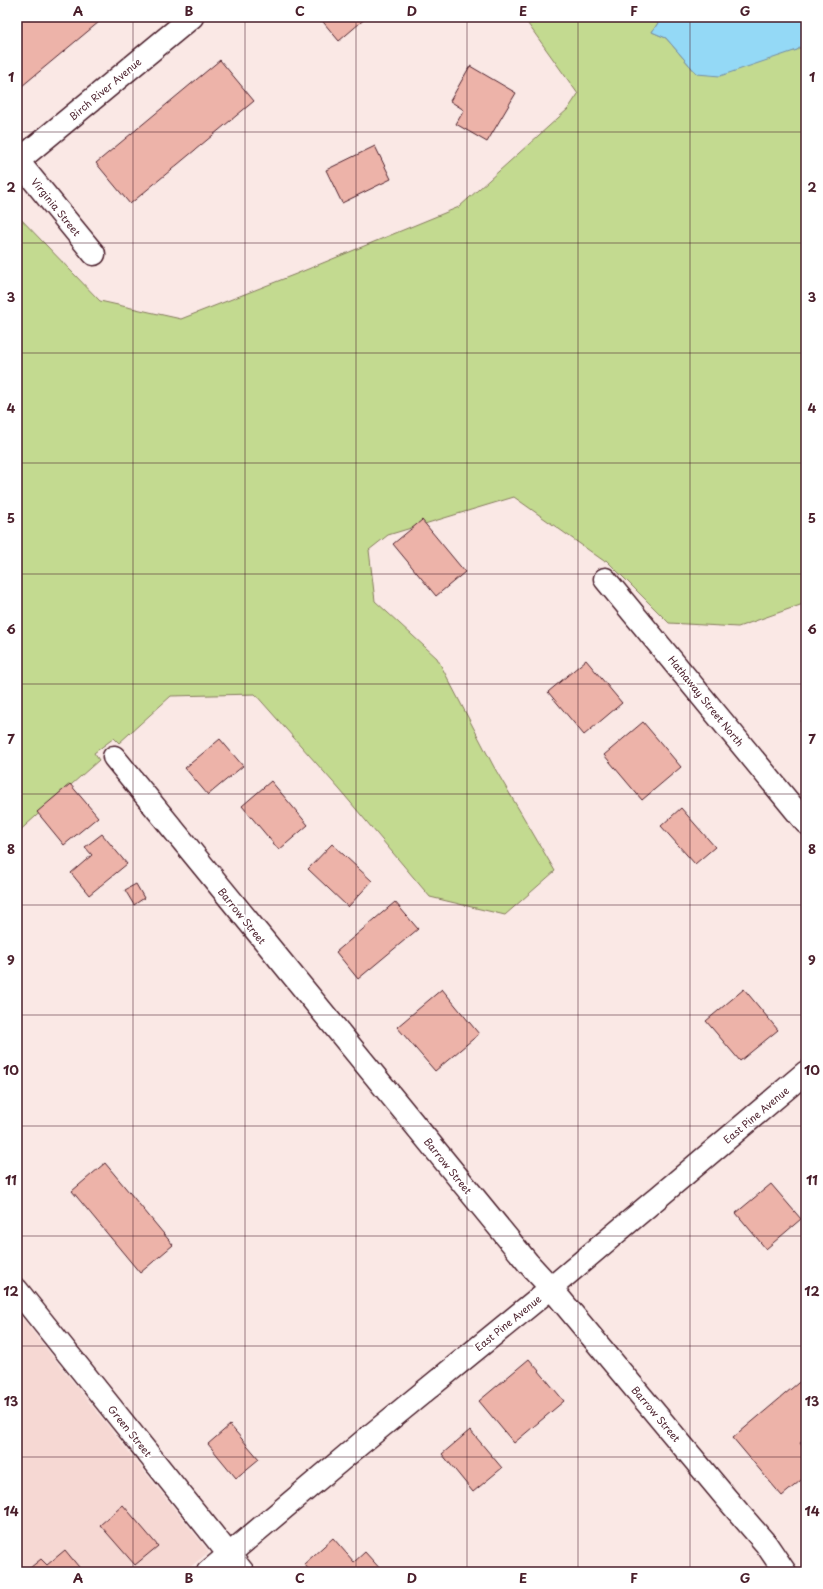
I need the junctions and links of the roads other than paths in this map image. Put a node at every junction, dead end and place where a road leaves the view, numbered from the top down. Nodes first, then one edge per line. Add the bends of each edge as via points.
1 (192, 17) edge
2 (18, 160) edge
3 (94, 254) dead end
4 (605, 579) dead end
5 (114, 757) dead end
6 (806, 823) edge
7 (806, 1072) edge
8 (551, 1288) junction
9 (17, 1290) edge
10 (228, 1555) junction
11 (208, 1572) edge
12 (243, 1572) edge
13 (785, 1572) edge

1 - 2 street, Birch River Avenue
2 - 3 street, Virginia Street
4 - 6 street, Hathaway Street North
5 - 8 street, Barrow Street via 513,1245
7 - 8 street, East Pine Avenue
8 - 10 street, East Pine Avenue
8 - 13 street, Barrow Street via 766,1544
9 - 10 street, Green Street
10 - 11 street, East Pine Avenue
10 - 12 street, Green Street

